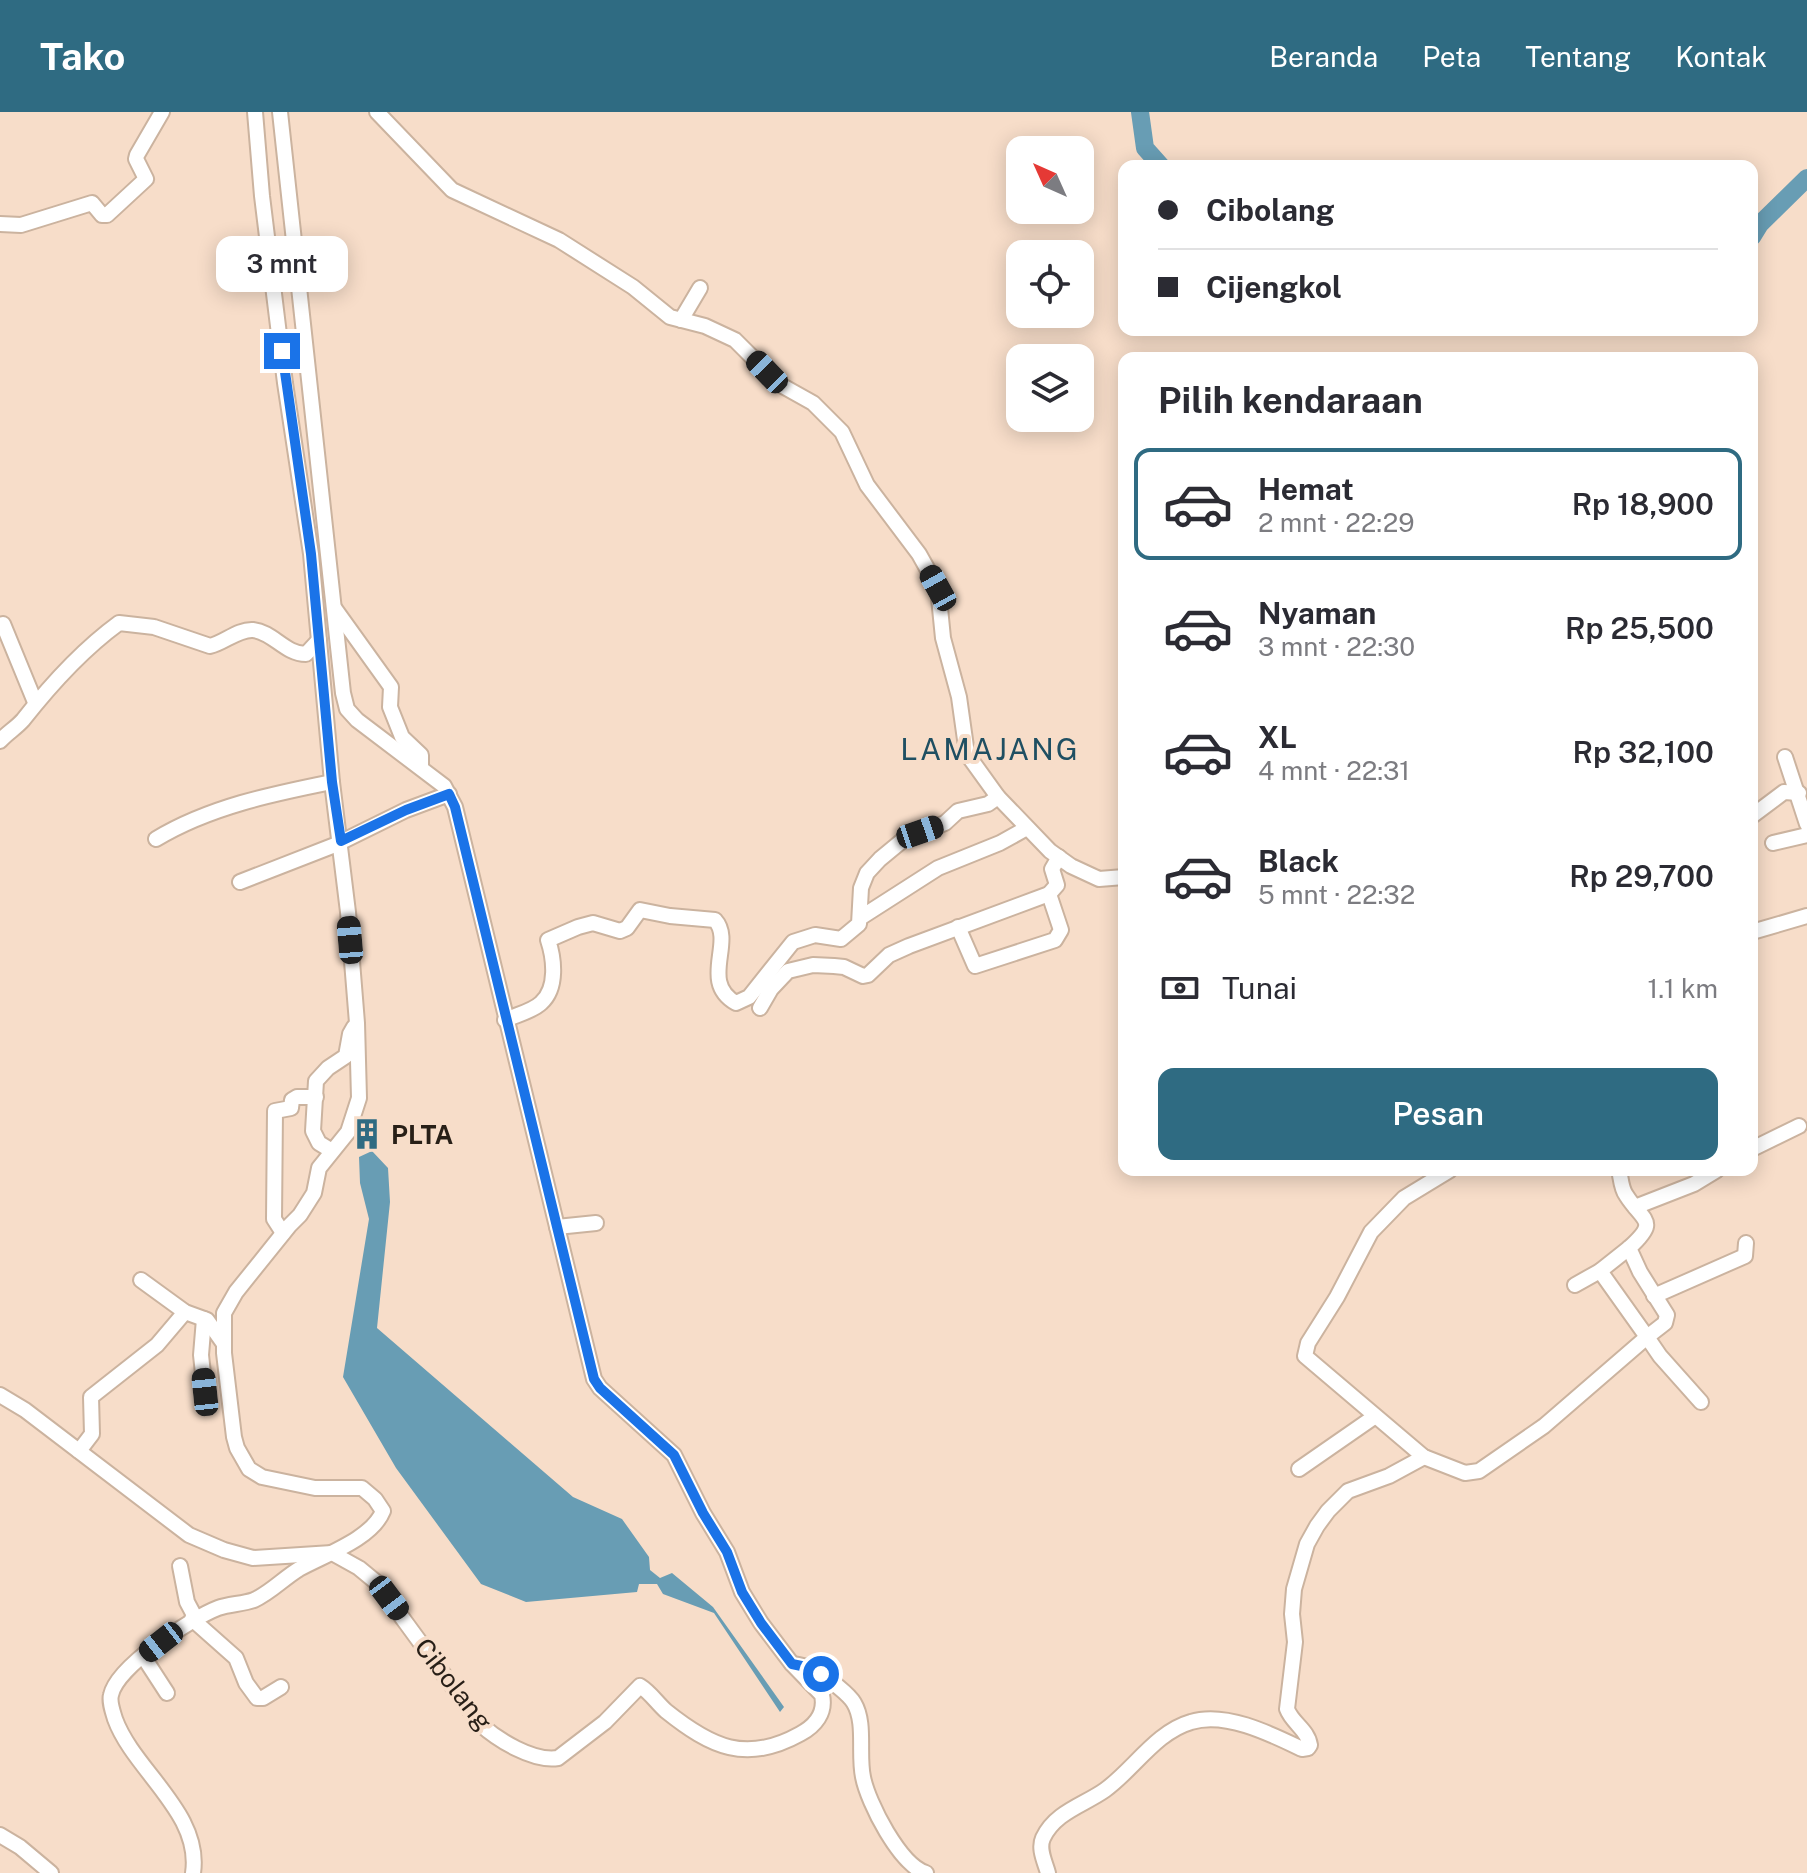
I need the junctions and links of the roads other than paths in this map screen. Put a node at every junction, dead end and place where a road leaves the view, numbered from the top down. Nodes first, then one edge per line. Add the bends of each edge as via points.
1 (162, 112) edge
2 (255, 112) edge
3 (280, 112) edge
4 (377, 112) edge
5 (0, 224) edge
6 (700, 288) dead end
7 (681, 320) junction
8 (334, 608) junction
9 (3, 624) dead end
10 (319, 640) junction
11 (35, 702) junction
12 (0, 741) edge
13 (1785, 757) dead end
14 (421, 767) junction
15 (332, 782) junction
16 (1799, 793) junction
17 (449, 794) junction
18 (998, 797) junction
19 (1758, 812) edge
20 (1807, 824) edge
21 (1027, 828) junction
22 (1807, 835) edge
23 (156, 839) dead end
24 (341, 841) junction
25 (1773, 843) dead end
26 (1059, 857) junction
27 (1118, 877) edge
28 (240, 882) dead end
29 (1049, 894) junction
30 (1807, 916) edge
31 (860, 918) junction
32 (958, 927) junction
33 (1758, 930) edge
34 (760, 1008) dead end
35 (505, 1020) junction
36 (357, 1023) junction
37 (316, 1097) junction
38 (1799, 1126) dead end
39 (1758, 1146) edge
40 (332, 1151) junction
41 (1440, 1176) edge
42 (1620, 1176) edge
43 (1707, 1176) edge
44 (1635, 1207) junction
45 (596, 1223) dead end
46 (557, 1227) junction
47 (283, 1233) junction
48 (1746, 1243) dead end
49 (1629, 1248) junction
50 (1600, 1271) junction
51 (141, 1280) dead end
52 (1575, 1285) dead end
53 (1654, 1296) junction
54 (185, 1312) junction
55 (204, 1319) junction
56 (1647, 1337) junction
57 (224, 1345) junction
58 (205, 1392) dead end
59 (0, 1395) edge
60 (1701, 1402) dead end
61 (1374, 1417) junction
62 (79, 1451) junction
63 (1424, 1457) junction
64 (1299, 1469) dead end
65 (332, 1553) junction
66 (180, 1566) dead end
67 (194, 1618) junction
68 (143, 1656) junction
69 (792, 1664) junction
70 (281, 1687) dead end
71 (167, 1693) dead end
72 (0, 1835) edge
73 (51, 1873) edge
74 (193, 1873) edge
75 (926, 1873) edge
76 (1048, 1873) edge

1 - 5 street via 136,159 146,179 107,215 92,203 21,225
2 - 10 street
3 - 8 street, Cibolang
4 - 7 street via 452,190 541,230
6 - 7 street
7 - 18 street via 735,340 779,384 813,403 842,432 867,485 938,588 967,754
8 - 14 street via 391,687 390,707 402,737 421,755
8 - 14 street, Cibolang via 347,709
9 - 11 street
10 - 11 street via 310,652 297,654 251,630 210,646 154,627 119,623 79,655
10 - 15 street
11 - 12 street
13 - 16 street
14 - 17 street, Cibolang
15 - 23 street via 233,804
15 - 24 street
16 - 19 street via 1784,792
16 - 20 street
17 - 24 street
17 - 35 street, Cibolang
18 - 21 street
18 - 31 street via 958,811 945,823 903,840 880,859 861,888
21 - 26 street
21 - 31 street via 938,868
22 - 25 street
24 - 28 street
24 - 36 street
26 - 27 street via 1099,879
26 - 29 street via 1052,869 1057,885
29 - 32 street
29 - 32 street via 1061,930 1055,940 975,966
30 - 33 street
31 - 35 street via 841,939 815,935 793,942 749,997 736,1003 723,994 719,982 721,928 715,920 640,910 620,931 598,923 578,927 548,940 555,967 542,1003
32 - 34 street via 889,955 868,975 834,966 788,971
35 - 46 street, Cibolang
36 - 37 street via 346,1056 316,1081
36 - 40 street via 359,1098 348,1132
37 - 40 street via 313,1131
37 - 47 street via 297,1097 291,1108 275,1111 274,1219
38 - 39 street
40 - 47 street via 319,1168 314,1193
41 - 61 street via 1404,1198 1371,1232 1306,1351 1309,1361
42 - 44 street via 1623,1192
43 - 44 street
44 - 49 street via 1646,1230
45 - 46 street
46 - 69 street, Cibolang via 594,1379 674,1455 727,1552 742,1592
47 - 57 street via 225,1309
48 - 53 street via 1745,1256
49 - 50 street
49 - 53 street
50 - 52 street
50 - 56 street
51 - 54 street
53 - 56 street via 1667,1317
54 - 55 street
54 - 62 street via 157,1345 91,1397 92,1434
55 - 57 street
55 - 58 street
56 - 60 street
56 - 63 street via 1544,1426 1479,1471 1455,1472
57 - 65 street via 234,1437 249,1469 262,1477 315,1488 362,1488 381,1505 382,1515 372,1528
59 - 62 street
61 - 63 street
61 - 64 street
62 - 65 street via 189,1535 224,1550 253,1558
63 - 76 street via 1348,1491 1307,1544 1294,1589 1295,1642 1287,1709 1309,1737 1308,1748 1217,1720 1192,1721 1171,1731 1103,1792 1051,1826 1041,1848
65 - 67 street via 252,1600
65 - 69 street, Cibolang via 376,1582 480,1724 501,1740 550,1759 599,1728 640,1686 682,1723 726,1747 753,1751 791,1739 816,1723 824,1698
66 - 67 street
67 - 68 street
67 - 70 street via 236,1658 257,1698
68 - 71 street
68 - 74 street via 112,1692 113,1714 122,1736 191,1838
69 - 75 street via 821,1674 854,1703 867,1789 889,1835 911,1866
72 - 73 street

